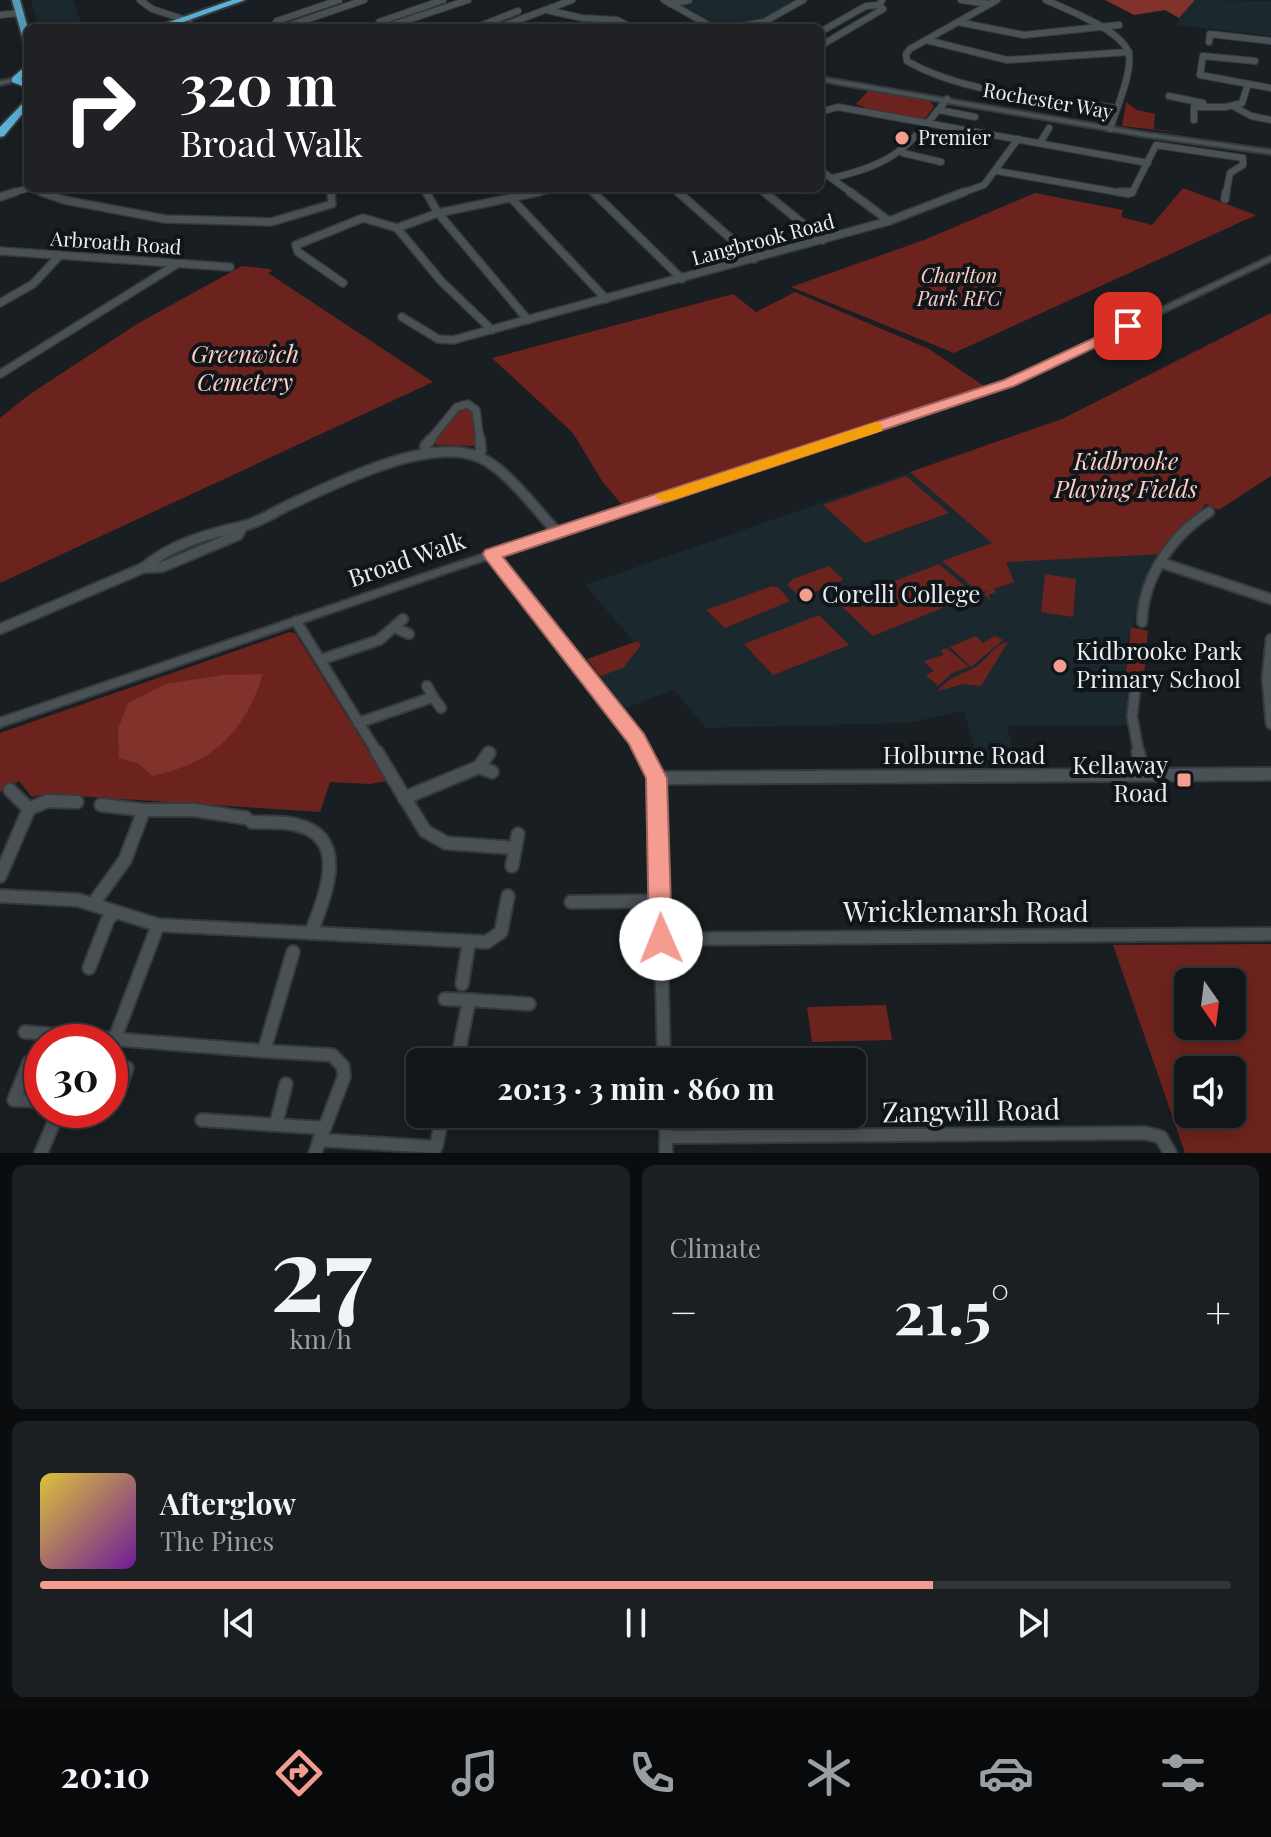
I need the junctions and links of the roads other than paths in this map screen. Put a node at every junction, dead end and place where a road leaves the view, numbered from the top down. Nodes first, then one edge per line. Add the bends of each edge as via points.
1 (16, 0) edge
2 (140, 0) edge
3 (241, 0) edge
4 (254, 0) edge
5 (339, 0) edge
6 (364, 0) edge
7 (443, 0) edge
8 (468, 0) edge
9 (572, 0) edge
10 (664, 0) edge
11 (689, 0) edge
12 (803, 0) edge
13 (961, 0) edge
14 (997, 0) edge
15 (1046, 0) edge
16 (881, 2) edge
17 (671, 4) junction
18 (989, 4) junction
19 (546, 10) junction
20 (518, 11) dead end
21 (20, 13) junction
22 (0, 15) edge
23 (186, 20) junction
24 (589, 20) junction
25 (958, 22) junction
26 (172, 24) edge
27 (179, 24) edge
28 (275, 24) edge
29 (294, 24) edge
30 (380, 24) edge
31 (393, 24) edge
32 (485, 24) edge
33 (508, 24) edge
34 (592, 24) edge
35 (628, 24) edge
36 (704, 24) edge
37 (753, 24) edge
38 (1119, 25) dead end
39 (1102, 27) junction
40 (24, 28) edge
41 (824, 30) edge
42 (926, 40) junction
43 (1271, 41) edge
44 (1209, 42) dead end
45 (824, 44) edge
46 (1129, 52) junction
47 (1045, 59) junction
48 (1255, 61) dead end
49 (1054, 67) dead end
50 (24, 71) edge
51 (15, 80) junction
52 (824, 80) edge
53 (0, 83) edge
54 (24, 83) edge
55 (1248, 84) junction
56 (1271, 88) edge
57 (1169, 96) dead end
58 (947, 99) junction
59 (1204, 106) junction
60 (1233, 106) junction
61 (24, 108) edge
62 (1117, 108) junction
63 (824, 110) edge
64 (939, 110) junction
65 (975, 117) dead end
66 (1194, 120) dead end
67 (1271, 120) edge
68 (929, 123) junction
69 (1049, 128) dead end
70 (1110, 129) junction
71 (0, 134) edge
72 (1018, 139) junction
73 (1040, 143) junction
74 (1271, 152) edge
75 (903, 153) junction
76 (941, 162) dead end
77 (1148, 163) junction
78 (997, 171) junction
79 (824, 173) edge
80 (832, 178) junction
81 (24, 189) edge
82 (38, 192) edge
83 (332, 192) edge
84 (426, 192) edge
85 (540, 192) edge
86 (592, 192) edge
87 (678, 192) edge
88 (764, 192) edge
89 (0, 197) edge
90 (511, 198) junction
91 (1225, 199) dead end
92 (438, 213) junction
93 (889, 221) junction
94 (397, 228) junction
95 (823, 240) junction
96 (0, 251) edge
97 (60, 255) junction
98 (1271, 258) edge
99 (754, 259) junction
100 (177, 264) junction
101 (230, 267) dead end
102 (682, 279) junction
103 (343, 283) dead end
104 (606, 299) junction
105 (0, 303) edge
106 (402, 317) dead end
107 (528, 320) junction
108 (492, 330) junction
109 (0, 374) edge
110 (426, 452) junction
111 (476, 456) junction
112 (1209, 512) dead end
113 (558, 533) junction
114 (492, 554) junction
115 (1162, 563) junction
116 (1271, 599) edge
117 (403, 619) dead end
118 (296, 621) junction
119 (1142, 622) dead end
120 (396, 628) junction
121 (0, 629) edge
122 (409, 634) dead end
123 (1271, 639) edge
124 (320, 660) junction
125 (1269, 678) edge
126 (1136, 683) dead end
127 (427, 686) dead end
128 (433, 697) junction
129 (441, 708) dead end
130 (0, 723) edge
131 (358, 723) junction
132 (1271, 724) edge
133 (489, 753) dead end
134 (479, 767) junction
135 (492, 772) dead end
136 (1143, 774) junction
137 (1271, 774) edge
138 (657, 778) junction
139 (10, 790) dead end
140 (404, 798) junction
141 (77, 802) dead end
142 (101, 805) dead end
143 (29, 809) junction
144 (144, 810) junction
145 (518, 834) dead end
146 (515, 848) junction
147 (512, 866) dead end
148 (0, 876) edge
149 (0, 896) edge
150 (508, 896) dead end
151 (660, 901) junction
152 (571, 902) dead end
153 (93, 904) junction
154 (115, 913) junction
155 (158, 925) junction
156 (311, 933) junction
157 (1271, 934) edge
158 (661, 939) junction
159 (469, 942) junction
160 (293, 952) dead end
161 (89, 968) dead end
162 (462, 984) dead end
163 (445, 999) dead end
164 (469, 1000) junction
165 (529, 1004) dead end
166 (120, 1024) edge
167 (128, 1039) edge
168 (460, 1048) edge
169 (664, 1048) edge
170 (264, 1051) junction
171 (24, 1075) edge
172 (286, 1084) dead end
173 (24, 1100) edge
174 (202, 1120) dead end
175 (276, 1124) junction
176 (51, 1128) edge
177 (440, 1128) edge
178 (666, 1128) edge
179 (666, 1137) junction
180 (319, 1140) edge
181 (436, 1150) edge
182 (41, 1153) edge
183 (666, 1153) edge
184 (1170, 1153) edge

1 - 21 main road
2 - 23 street
3 - 23 highway
4 - 23 highway
5 - 28 street
6 - 29 street
7 - 30 street
8 - 31 street
9 - 19 street
10 - 17 street
11 - 17 street
12 - 37 street
13 - 18 street
14 - 18 street
15 - 39 street
16 - 41 street
16 - 45 street via 883,9
17 - 36 street
18 - 25 street
19 - 24 street
19 - 33 street
20 - 32 street
21 - 22 street
21 - 40 main road
23 - 26 highway
23 - 27 highway
24 - 34 street
24 - 35 street
25 - 39 street via 1016,35
25 - 42 street
38 - 39 street
39 - 46 street
42 - 47 street via 997,58
42 - 62 street via 906,54 922,71
43 - 44 street via 1210,34
46 - 47 street
46 - 62 street
47 - 49 street
48 - 55 street via 1203,56 1200,75
50 - 51 highway
51 - 53 street
51 - 54 highway
52 - 58 street, Rochester Way
55 - 56 street
55 - 60 street via 1245,99
57 - 59 street
58 - 64 street
58 - 70 street, Rochester Way
59 - 60 street
59 - 66 street via 1193,108
60 - 67 street
61 - 71 highway
62 - 70 street
63 - 68 street via 831,107
64 - 65 street
64 - 68 street
68 - 72 street
68 - 75 street
69 - 73 street
70 - 74 street, Rochester Way
72 - 73 street
72 - 78 street, Langbrook Road
73 - 77 street
75 - 76 street
75 - 80 street via 876,167
77 - 78 street via 1128,194
77 - 91 street via 1156,145 1240,157 1244,162 1230,173
78 - 93 street, Langbrook Road via 975,189
79 - 80 street
80 - 93 street
81 - 89 street
82 - 83 street via 165,219 271,222 333,203
84 - 92 street
85 - 90 street
86 - 102 street
87 - 99 street
88 - 95 street
90 - 92 street
90 - 104 street
92 - 94 street
92 - 107 street
93 - 95 street, Langbrook Road
94 - 103 street via 363,218 296,245 298,252
94 - 108 street
95 - 99 street, Langbrook Road
96 - 97 street, Arbroath Road
97 - 100 street, Arbroath Road
97 - 105 street via 33,284
98 - 113 street, Broad Walk via 1009,383
99 - 102 street, Langbrook Road
100 - 101 street, Arbroath Road
100 - 109 street
102 - 104 street, Langbrook Road
104 - 107 street, Langbrook Road
106 - 108 street, Langbrook Road via 445,341
107 - 108 street, Langbrook Road
110 - 111 street
110 - 111 street via 425,446 457,407 468,404 476,410 481,451
110 - 121 street via 243,526 238,535 187,557 143,568
111 - 113 street
112 - 115 street via 1196,518
113 - 114 street, Broad Walk
114 - 118 street, Broad Walk
114 - 138 street via 637,739
115 - 116 street
115 - 119 street via 1146,594
117 - 120 street
118 - 124 street
118 - 130 street, Broad Walk
120 - 122 street
120 - 124 street via 379,640
123 - 125 street
124 - 131 street
125 - 132 street
126 - 136 street via 1131,693
127 - 128 street
128 - 129 street
128 - 131 street
131 - 140 street
133 - 134 street
134 - 135 street
134 - 140 street
136 - 137 street, Holburne Road
136 - 138 street, Holburne Road
138 - 151 street
139 - 143 street
140 - 146 street via 433,838
141 - 143 street via 47,801
142 - 144 street
143 - 148 street
144 - 153 street via 125,860
144 - 156 street via 194,810 300,825 318,834 329,846 331,868
145 - 146 street
146 - 147 street
149 - 153 street
150 - 159 street via 501,932 487,942
151 - 152 street
151 - 158 street
153 - 154 street
154 - 155 street
154 - 161 street
155 - 156 street
155 - 166 street
156 - 159 street
157 - 158 street, Wricklemarsh Road
158 - 169 street
159 - 162 street
160 - 170 street
163 - 164 street
164 - 165 street
164 - 168 street
167 - 170 street
170 - 180 street via 332,1055 343,1066 344,1077
171 - 173 street via 14,1100
172 - 175 street
174 - 175 street
175 - 180 street
176 - 182 street
177 - 181 street
178 - 179 street
179 - 183 street
179 - 184 street, Zangwill Road via 1145,1133 1161,1137
180 - 181 street

